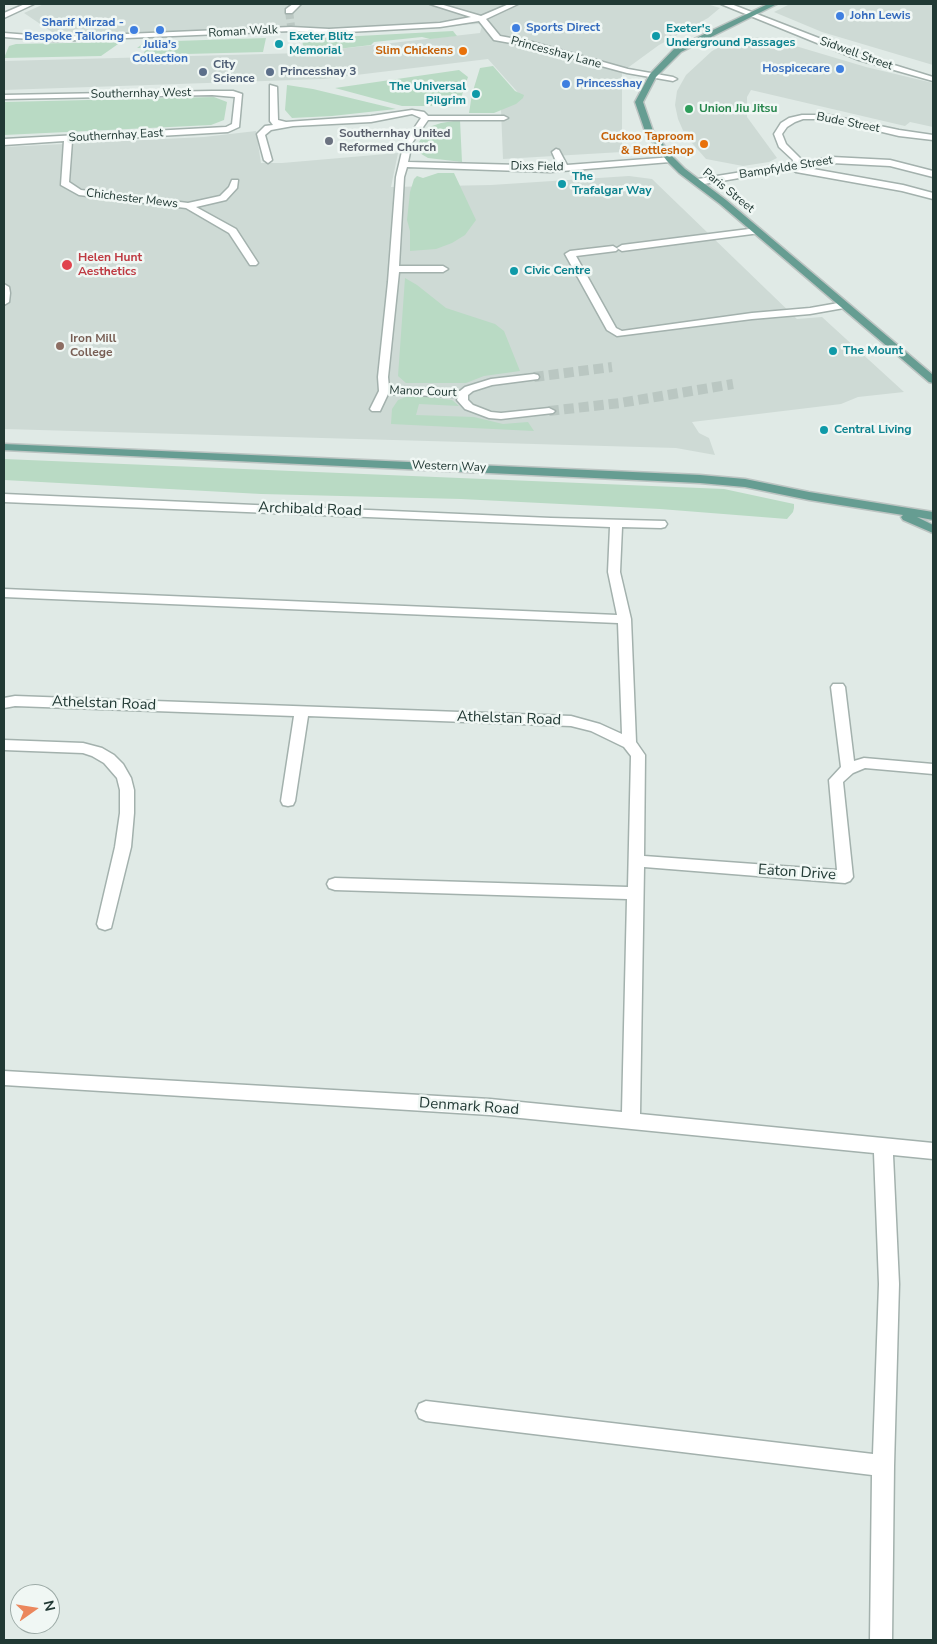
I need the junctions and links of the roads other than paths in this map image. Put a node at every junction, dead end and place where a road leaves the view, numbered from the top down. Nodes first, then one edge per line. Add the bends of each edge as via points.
1 (30, 4) edge
2 (297, 4) edge
3 (433, 4) edge
4 (515, 4) edge
5 (725, 4) edge
6 (773, 4) edge
7 (289, 11) dead end
8 (752, 15) junction
9 (4, 16) edge
10 (481, 18) junction
11 (4, 35) edge
12 (653, 76) junction
13 (673, 79) dead end
14 (933, 79) edge
15 (273, 87) dead end
16 (4, 97) edge
17 (426, 118) junction
18 (504, 118) dead end
19 (284, 124) junction
20 (228, 129) joint
21 (933, 137) edge
22 (68, 139) junction
23 (4, 142) edge
24 (556, 152) dead end
25 (670, 159) junction
26 (268, 160) dead end
27 (404, 164) junction
28 (792, 166) junction
29 (564, 168) junction
30 (933, 174) edge
31 (235, 182) dead end
32 (698, 182) junction
33 (933, 196) edge
34 (188, 206) junction
35 (757, 231) junction
36 (253, 263) dead end
37 (394, 269) junction
38 (443, 269) dead end
39 (4, 287) edge
40 (4, 302) edge
41 (844, 305) junction
42 (752, 316) junction
43 (759, 325) dead end
44 (534, 377) tunnel mouth
45 (933, 380) edge
46 (384, 391) junction
47 (463, 394) junction
48 (376, 409) dead end
49 (549, 411) tunnel mouth
50 (4, 447) edge
51 (4, 498) edge
52 (893, 510) junction
53 (933, 516) edge
54 (616, 524) junction
55 (660, 524) dead end
56 (933, 529) edge
57 (4, 593) edge
58 (624, 620) junction
59 (838, 687) dead end
60 (4, 703) edge
61 (302, 712) junction
62 (629, 743) junction
63 (4, 745) edge
64 (848, 769) junction
65 (933, 769) edge
66 (288, 801) dead end
67 (636, 861) junction
68 (335, 884) dead end
69 (634, 893) junction
70 (105, 924) dead end
71 (4, 1078) edge
72 (631, 1121) junction
73 (883, 1145) junction
74 (933, 1151) edge
75 (426, 1411) dead end
76 (883, 1466) junction
77 (881, 1640) edge

1 - 9 street
2 - 7 street
3 - 10 street
4 - 10 street, Roman Walk
5 - 8 street, Sidwell Street
6 - 8 main road, Paris Street
8 - 12 main road, Paris Street via 678,50
8 - 14 street, Sidwell Street via 882,65
10 - 11 street, Roman Walk via 440,25 329,32 291,28 55,39
10 - 12 street, Princesshay Lane via 497,38
12 - 13 street, Princesshay Lane
12 - 25 main road, Paris Street via 639,102 649,131
15 - 19 street via 274,121
16 - 20 street, Southernhay West via 233,93 239,96 236,125
17 - 18 street
17 - 19 street via 412,112
17 - 27 street via 408,143
19 - 26 street via 264,129 261,134
20 - 22 street, Southernhay East
21 - 28 street, Bude Street via 828,117 796,118 784,125 778,134 782,145 797,159
22 - 23 street, Southernhay East
22 - 34 street, Chichester Mews via 64,183 79,192
24 - 29 street
25 - 29 street, Dixs Field
25 - 32 main road, Paris Street
27 - 29 street, Dixs Field
27 - 37 street via 397,206
28 - 30 street, Bampfylde Street via 856,160 890,163
28 - 32 street, Bampfylde Street
28 - 33 street
31 - 34 street via 223,198
32 - 35 main road, Paris Street
34 - 36 street, Chichester Mews via 233,231
35 - 41 main road, Paris Street
35 - 42 street via 570,254 612,330 621,334
37 - 38 street
37 - 46 street
39 - 40 street
41 - 42 street
41 - 45 main road, Paris Street
42 - 43 street
44 - 47 street, Manor Court via 491,382
46 - 47 street, Manor Court
46 - 48 street
47 - 49 street, Manor Court via 468,406 489,415
50 - 52 main road, Western Way via 700,479
51 - 54 street, Archibald Road
52 - 53 main road, Western Way
52 - 56 main road, Western Way
54 - 55 street, Archibald Road
54 - 58 street via 614,572
57 - 58 street
58 - 62 street
59 - 64 street
60 - 61 street, Athelstan Road
61 - 62 street, Athelstan Road via 571,722 595,727
61 - 66 street
62 - 67 street via 638,755
63 - 70 street via 83,748 109,759 124,778 127,814 123,846
64 - 65 street via 864,763
64 - 67 street, Eaton Drive via 836,780 845,877
67 - 69 street
68 - 69 street
69 - 72 street
71 - 72 street, Denmark Road via 490,1107
72 - 73 street, Denmark Road
73 - 74 street, Denmark Road
73 - 76 street via 889,1284
75 - 76 street
76 - 77 street

